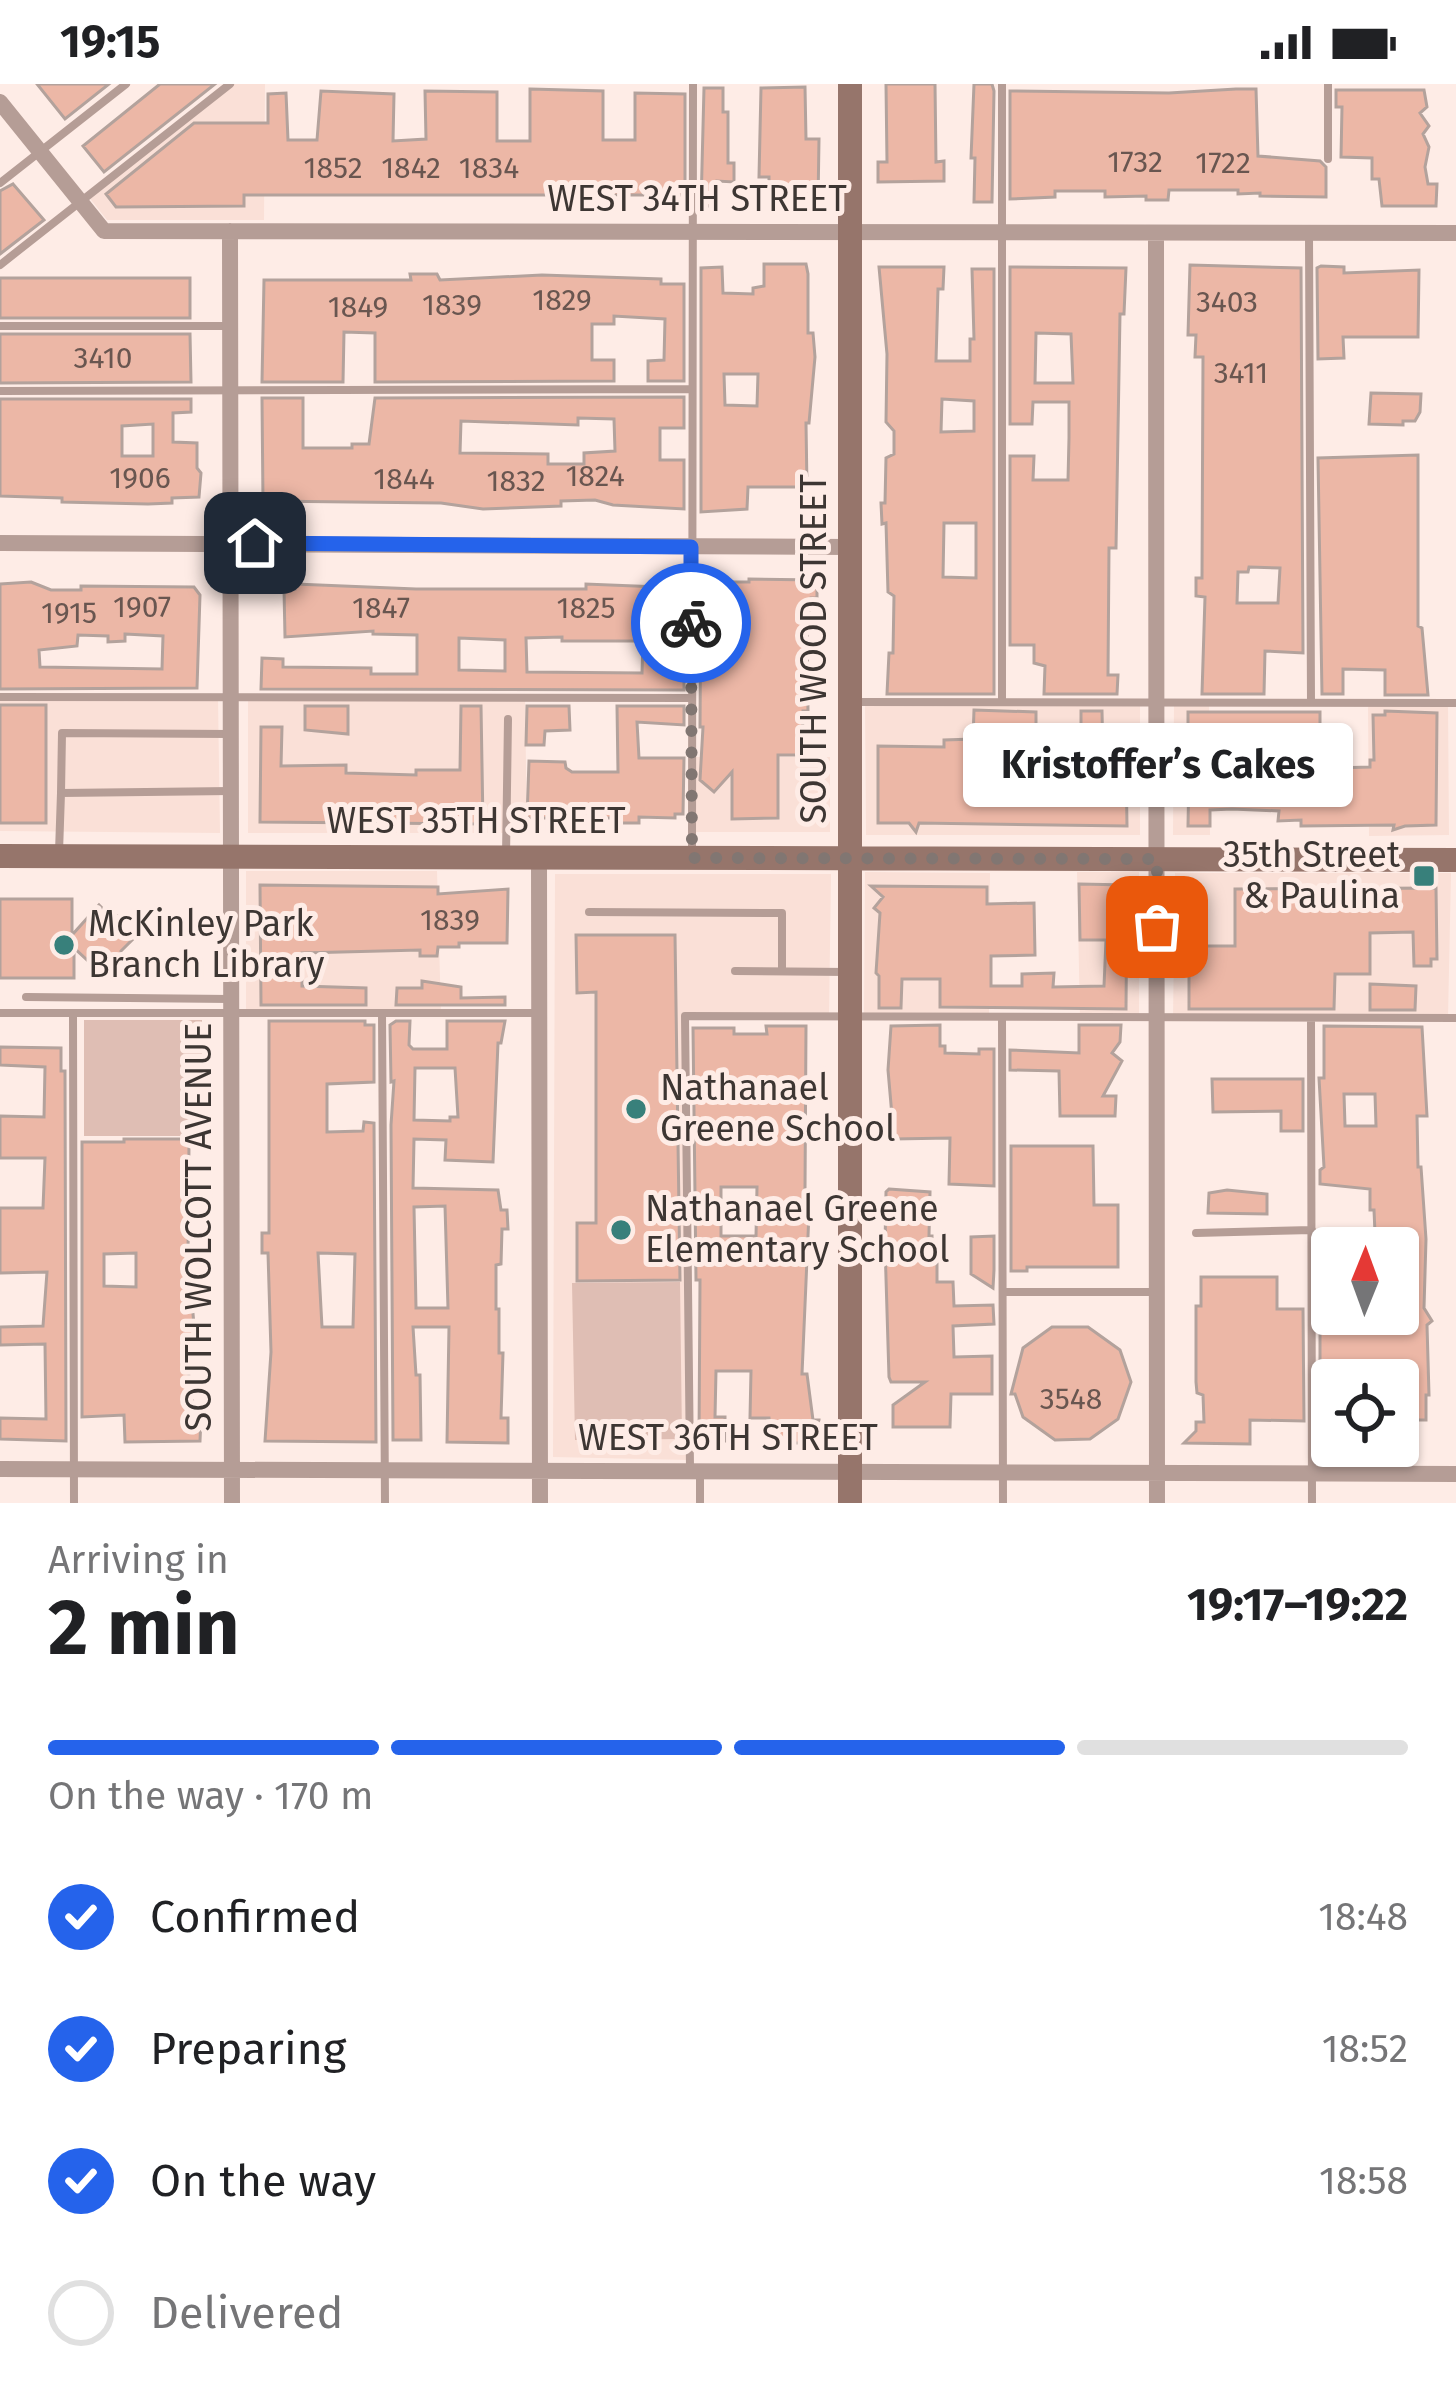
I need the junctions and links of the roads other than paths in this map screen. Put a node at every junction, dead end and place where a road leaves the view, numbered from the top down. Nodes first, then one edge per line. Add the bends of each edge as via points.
1 (126, 84) edge
2 (230, 84) edge
3 (693, 84) edge
4 (850, 84) edge
5 (1002, 84) edge
6 (1328, 84) edge
7 (0, 102) edge
8 (40, 152) junction
9 (1328, 159) dead end
10 (0, 184) edge
11 (81, 202) junction
12 (230, 231) junction
13 (692, 232) junction
14 (850, 232) junction
15 (1001, 232) junction
16 (1156, 232) junction
17 (1309, 233) junction
18 (1456, 233) edge
19 (0, 265) edge
20 (0, 326) edge
21 (230, 326) junction
22 (692, 389) junction
23 (231, 390) junction
24 (0, 391) edge
25 (0, 543) edge
26 (231, 543) junction
27 (691, 547) junction
28 (850, 547) junction
29 (0, 697) edge
30 (231, 698) junction
31 (692, 698) junction
32 (849, 702) junction
33 (1002, 702) junction
34 (1157, 702) junction
35 (1311, 703) junction
36 (1456, 703) edge
37 (508, 718) dead end
38 (231, 734) junction
39 (231, 791) junction
40 (61, 794) junction
41 (0, 856) edge
42 (59, 856) junction
43 (231, 856) junction
44 (506, 857) junction
45 (539, 858) junction
46 (692, 858) junction
47 (849, 858) junction
48 (1157, 859) junction
49 (1456, 860) edge
50 (589, 912) dead end
51 (735, 971) dead end
52 (782, 971) junction
53 (849, 972) junction
54 (26, 997) dead end
55 (232, 1006) junction
56 (0, 1013) edge
57 (73, 1013) junction
58 (382, 1013) junction
59 (539, 1013) junction
60 (849, 1016) junction
61 (1002, 1017) junction
62 (1157, 1018) junction
63 (1311, 1018) junction
64 (1456, 1018) edge
65 (1312, 1227) edge
66 (1311, 1230) edge
67 (1196, 1233) dead end
68 (1002, 1292) junction
69 (1157, 1292) junction
70 (1312, 1335) edge
71 (0, 1469) edge
72 (74, 1469) junction
73 (232, 1469) junction
74 (385, 1470) junction
75 (540, 1470) junction
76 (695, 1471) junction
77 (850, 1472) junction
78 (1003, 1472) junction
79 (1157, 1473) junction
80 (1312, 1473) junction
81 (1456, 1474) edge
82 (74, 1503) edge
83 (232, 1503) edge
84 (385, 1503) edge
85 (540, 1503) edge
86 (700, 1503) edge
87 (850, 1503) edge
88 (1003, 1503) edge
89 (1157, 1503) edge
90 (1312, 1503) edge

1 - 8 lane
2 - 11 lane
3 - 13 lane
4 - 14 main road, SOUTH WOOD STREET
5 - 15 lane
6 - 9 lane
7 - 8 street, WEST 34TH STREET
8 - 10 lane
8 - 11 street, WEST 34TH STREET
11 - 12 street, WEST 34TH STREET via 104,231
11 - 19 lane
12 - 13 street, WEST 34TH STREET
12 - 21 street, SOUTH WOLCOTT AVENUE
13 - 14 street, WEST 34TH STREET
13 - 22 lane
14 - 15 street, WEST 34TH STREET
14 - 28 main road, SOUTH WOOD STREET
15 - 16 street, WEST 34TH STREET
15 - 33 lane
16 - 17 street, WEST 34TH STREET
16 - 34 street
17 - 18 street, WEST 34TH STREET
17 - 35 lane
20 - 21 lane
21 - 23 street, SOUTH WOLCOTT AVENUE
22 - 23 lane
22 - 27 lane
23 - 24 lane
23 - 26 street, SOUTH WOLCOTT AVENUE
25 - 26 street
26 - 27 street
26 - 30 street, SOUTH WOLCOTT AVENUE
27 - 28 street
27 - 31 lane
28 - 32 main road, SOUTH WOOD STREET
29 - 30 lane
30 - 31 lane
30 - 38 street, SOUTH WOLCOTT AVENUE
31 - 46 lane
32 - 33 lane
32 - 47 main road, SOUTH WOOD STREET
33 - 34 lane
34 - 35 lane
34 - 48 street
35 - 36 lane
37 - 44 lane
38 - 39 street, SOUTH WOLCOTT AVENUE
38 - 40 lane via 62,733
39 - 40 lane
39 - 43 street, SOUTH WOLCOTT AVENUE
40 - 42 lane
41 - 42 main road, WEST 35TH STREET
42 - 43 main road, WEST 35TH STREET
43 - 44 main road, WEST 35TH STREET
43 - 55 street, SOUTH WOLCOTT AVENUE
44 - 45 main road, WEST 35TH STREET
45 - 46 main road, WEST 35TH STREET
45 - 59 street
46 - 47 main road, WEST 35TH STREET
47 - 48 main road, WEST 35TH STREET
47 - 53 main road, SOUTH WOOD STREET
48 - 49 main road, WEST 35TH STREET
48 - 62 street
50 - 52 lane via 782,913
51 - 52 lane
52 - 53 lane
53 - 60 main road, SOUTH WOOD STREET
54 - 55 lane
55 - 57 lane
55 - 58 lane
55 - 73 street, SOUTH WOLCOTT AVENUE
56 - 57 lane
57 - 72 lane
58 - 59 lane
58 - 74 lane
59 - 75 street
60 - 61 lane
60 - 76 lane via 686,1016
60 - 77 main road, SOUTH WOOD STREET
61 - 62 lane
61 - 68 lane
62 - 63 lane
62 - 69 street
63 - 64 lane
63 - 65 lane
66 - 67 lane
68 - 69 lane
68 - 78 lane
69 - 79 street
70 - 80 lane
71 - 72 street, WEST 36TH STREET
72 - 73 street, WEST 36TH STREET
72 - 82 lane
73 - 74 street, WEST 36TH STREET
73 - 83 street, SOUTH WOLCOTT AVENUE
74 - 75 street, WEST 36TH STREET
74 - 84 lane
75 - 76 street, WEST 36TH STREET
75 - 85 street
76 - 77 street, WEST 36TH STREET
76 - 86 lane
77 - 78 street, WEST 36TH STREET
77 - 87 main road, SOUTH WOOD STREET
78 - 79 street, WEST 36TH STREET
78 - 88 lane
79 - 80 street, WEST 36TH STREET
79 - 89 street
80 - 81 street, WEST 36TH STREET
80 - 90 lane

